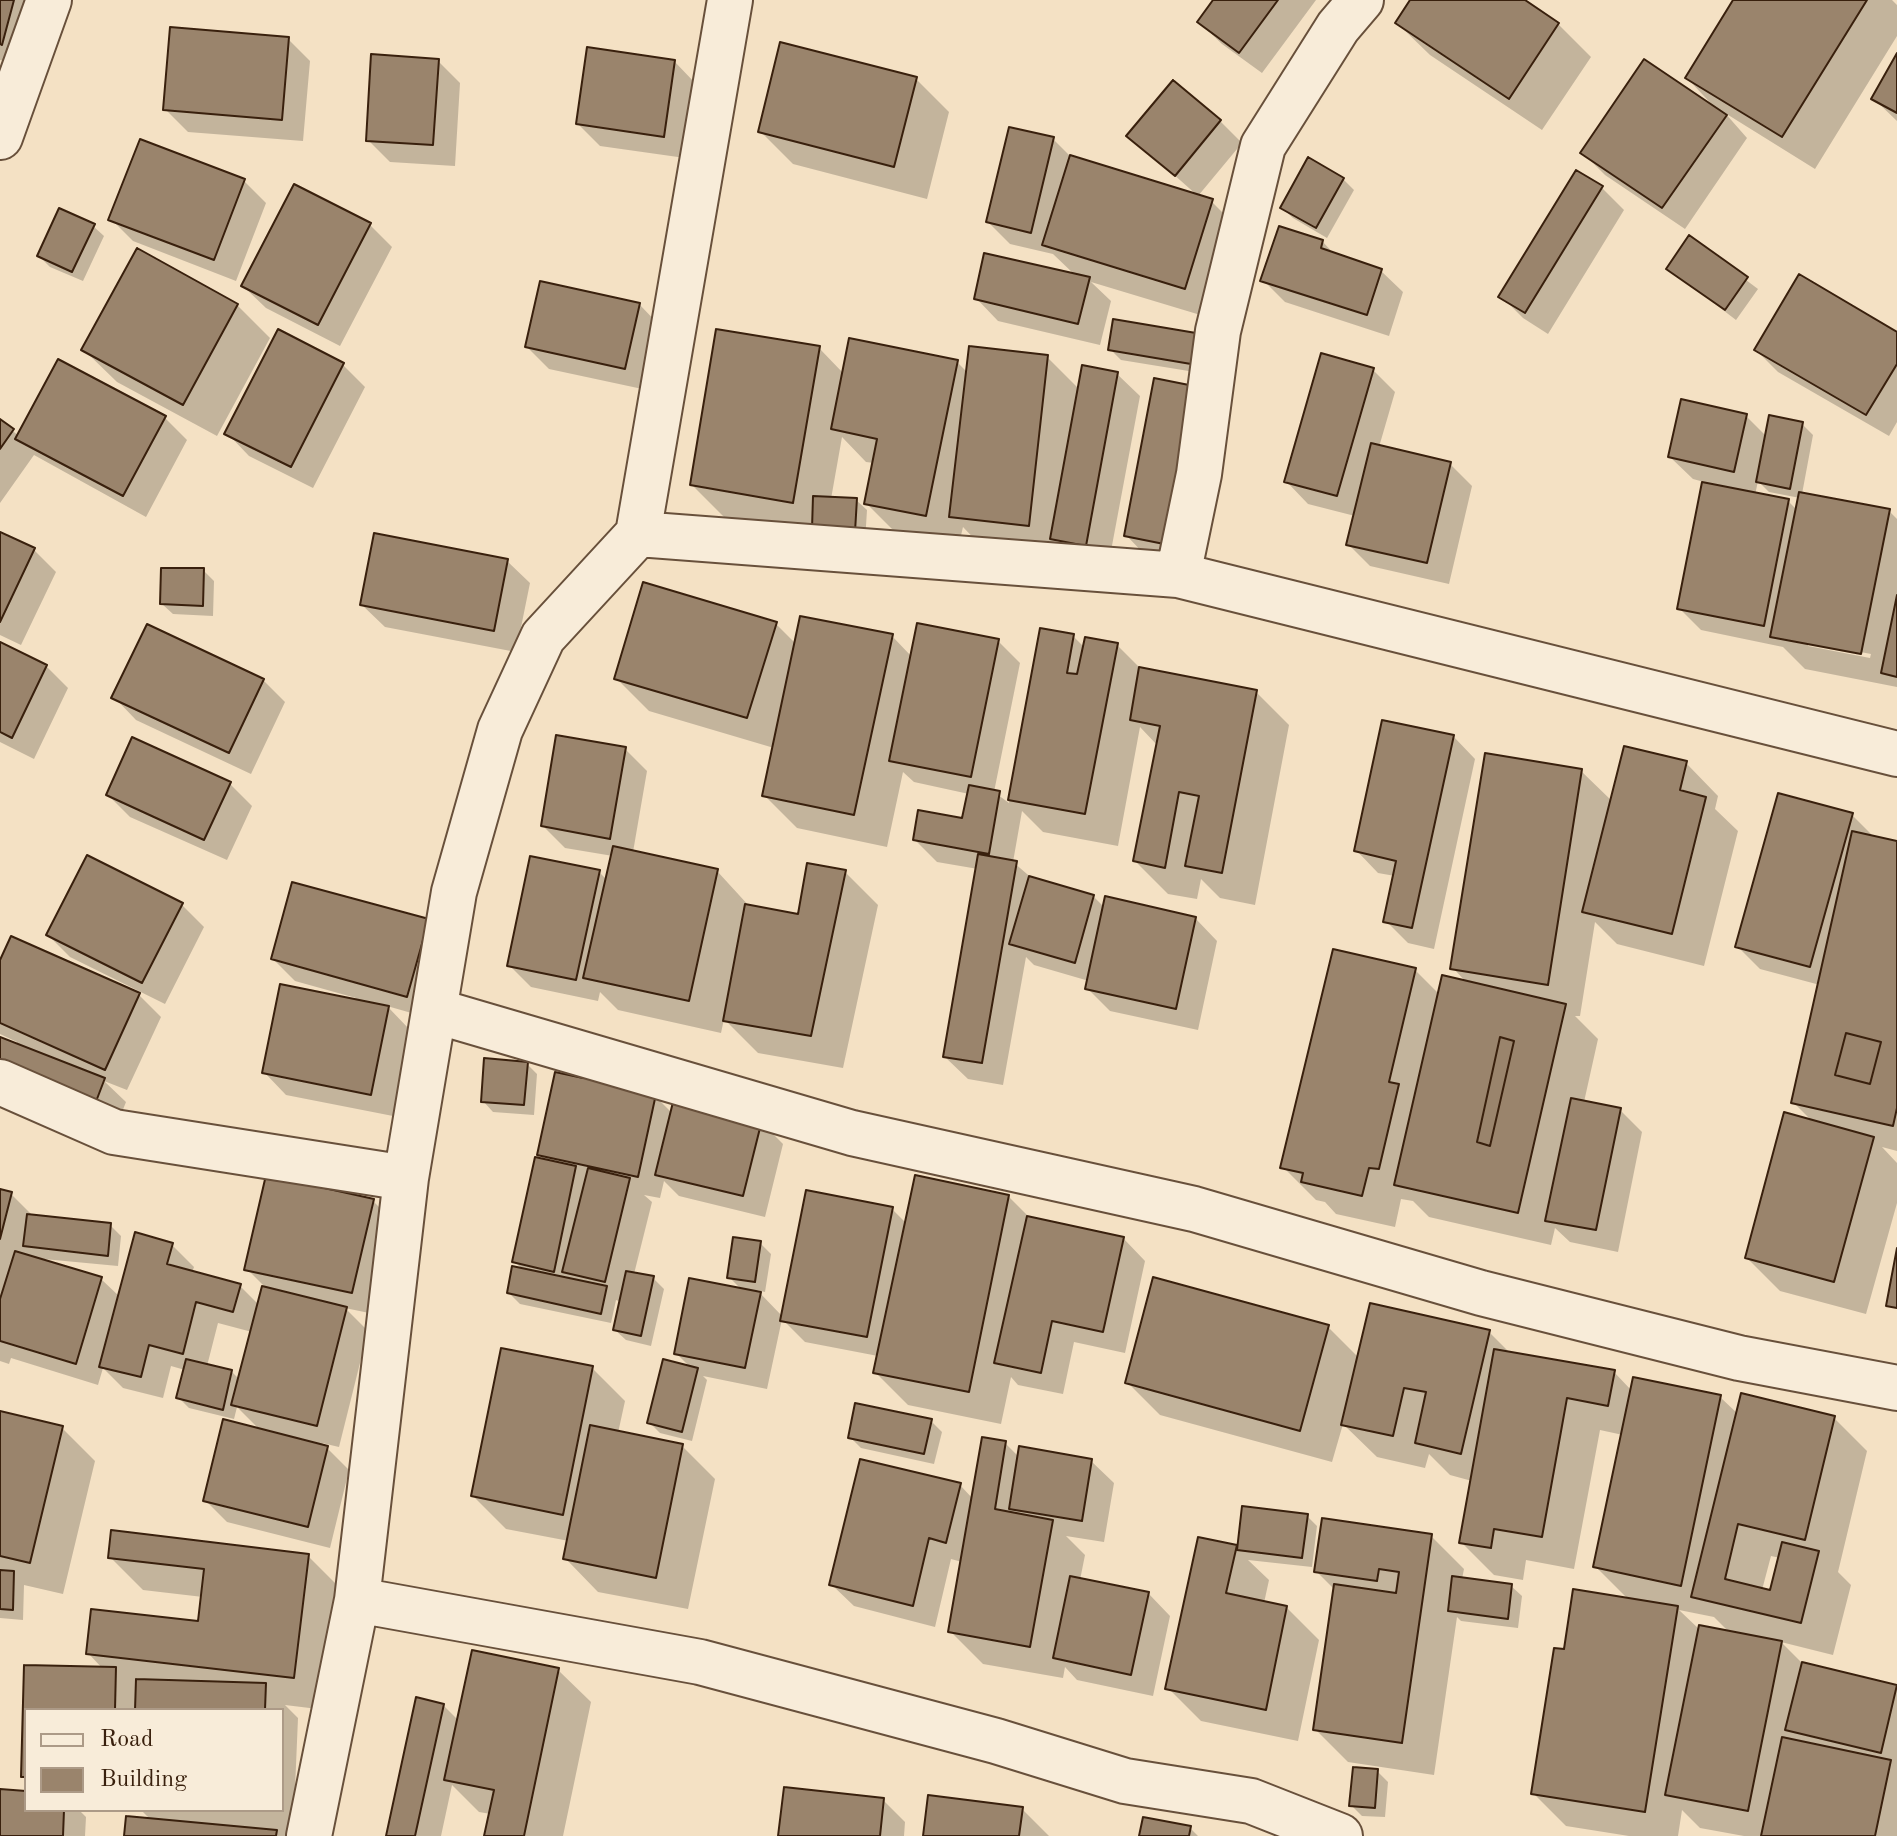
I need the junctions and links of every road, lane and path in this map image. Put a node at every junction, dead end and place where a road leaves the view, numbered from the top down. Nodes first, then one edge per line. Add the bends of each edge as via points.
1 (49, 0) edge
2 (730, 0) edge
3 (1361, 0) edge
4 (0, 137) edge
5 (638, 534) junction
6 (1178, 575) junction
7 (1897, 754) edge
8 (436, 1011) junction
9 (0, 1082) edge
10 (406, 1178) junction
11 (1897, 1388) edge
12 (357, 1600) junction
13 (309, 1836) edge
14 (1340, 1836) edge

1 - 4 street
2 - 5 street
3 - 6 street via 1338,27 1263,146 1218,331 1199,474
5 - 6 street
5 - 8 street via 543,637 500,730 454,892
6 - 7 street
8 - 10 street
8 - 11 street via 852,1133 1194,1209 1481,1293 1739,1358
9 - 10 street via 114,1132
10 - 12 street
12 - 13 street
12 - 14 street via 700,1662 1125,1781 1251,1801

